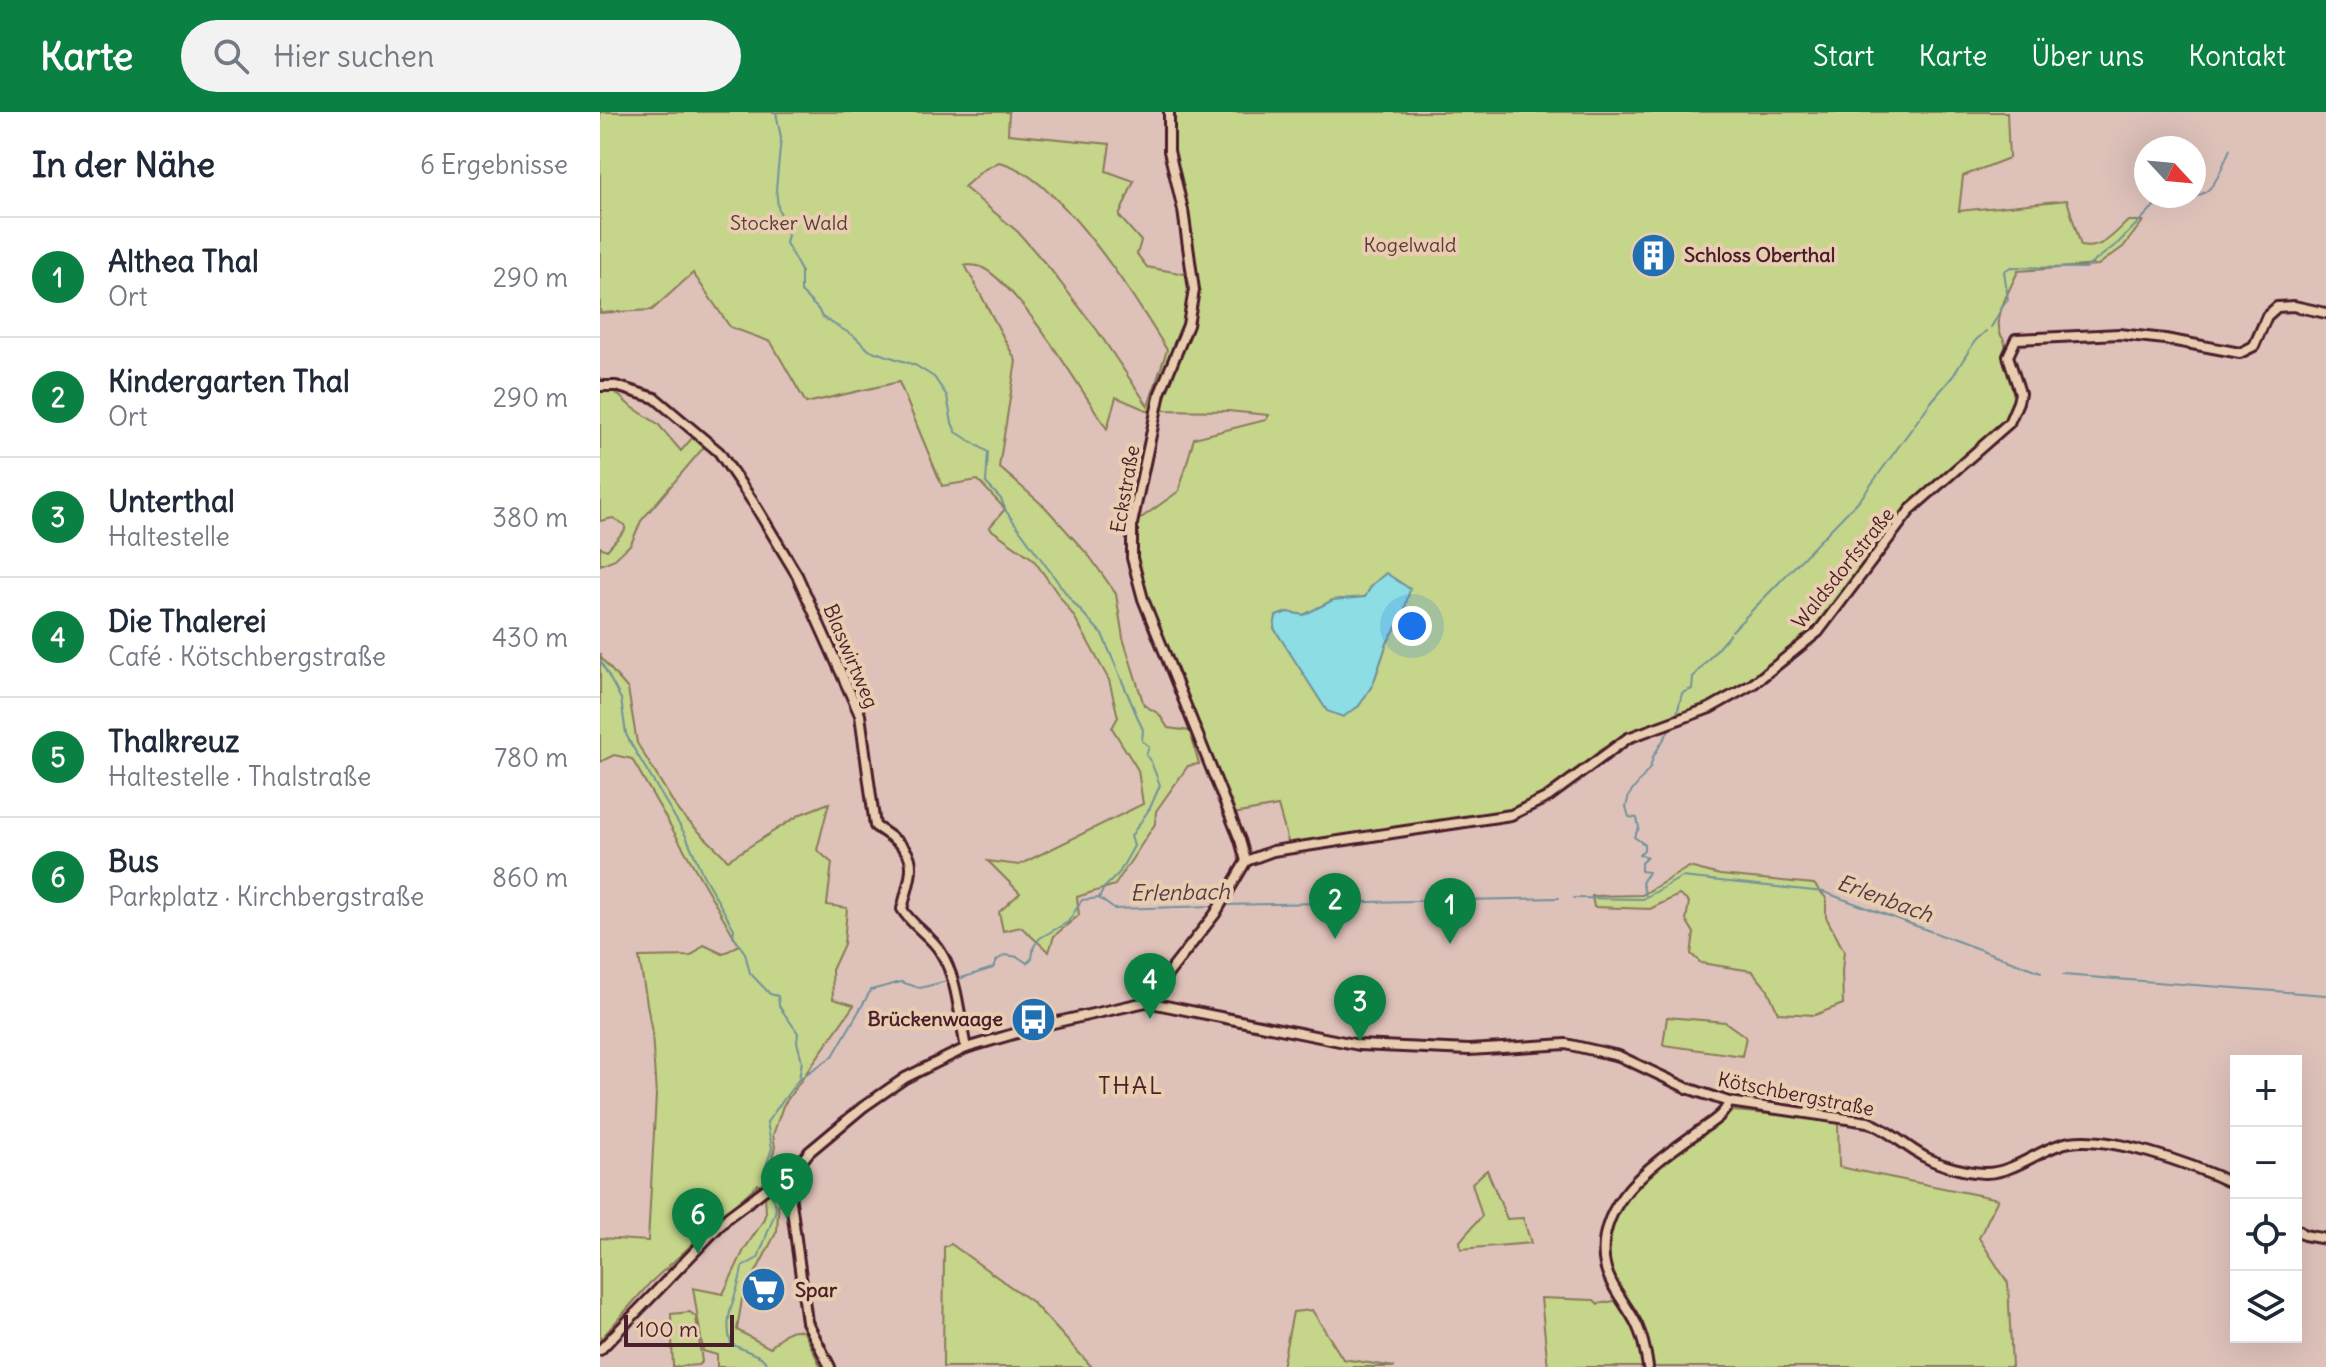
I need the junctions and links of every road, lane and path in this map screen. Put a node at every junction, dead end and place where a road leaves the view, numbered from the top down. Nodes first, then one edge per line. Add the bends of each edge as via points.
1 (1169, 112) edge
2 (2326, 313) edge
3 (600, 386) edge
4 (1246, 861) junction
5 (1146, 1002) junction
6 (966, 1048) junction
7 (1729, 1102) junction
8 (788, 1179) junction
9 (2230, 1182) edge
10 (2302, 1234) edge
11 (2326, 1239) edge
12 (600, 1350) edge
13 (830, 1367) edge
14 (1648, 1367) edge

1 - 4 street, Eckstraße via 1169,151 1194,290 1188,325 1156,404 1132,524 1132,558 1143,599
2 - 4 street, Waldsdorfstraße via 2277,307 2267,316 2254,346 2240,353 2119,334 2016,339 2008,356 2020,393 2009,423 1911,509 1818,632 1753,684 1710,708 1628,738 1548,797 1511,815 1273,851
3 - 6 street, Blaswirtweg via 655,398 719,452 797,575 860,715 875,826 911,856 902,909 939,949 951,975
4 - 5 street via 1218,910
5 - 6 street
5 - 7 street, Kötschbergstraße via 1359,1045 1469,1050 1566,1044 1619,1056
6 - 8 street via 905,1078 863,1107 809,1152
7 - 9 street, Kötschbergstraße via 1868,1122 1927,1159 1976,1172 1998,1172 2080,1140 2188,1164
7 - 14 street via 1722,1114 1635,1182 1606,1232 1608,1276 1638,1329
8 - 12 street via 773,1183 728,1217
8 - 13 street via 807,1322
10 - 11 street

